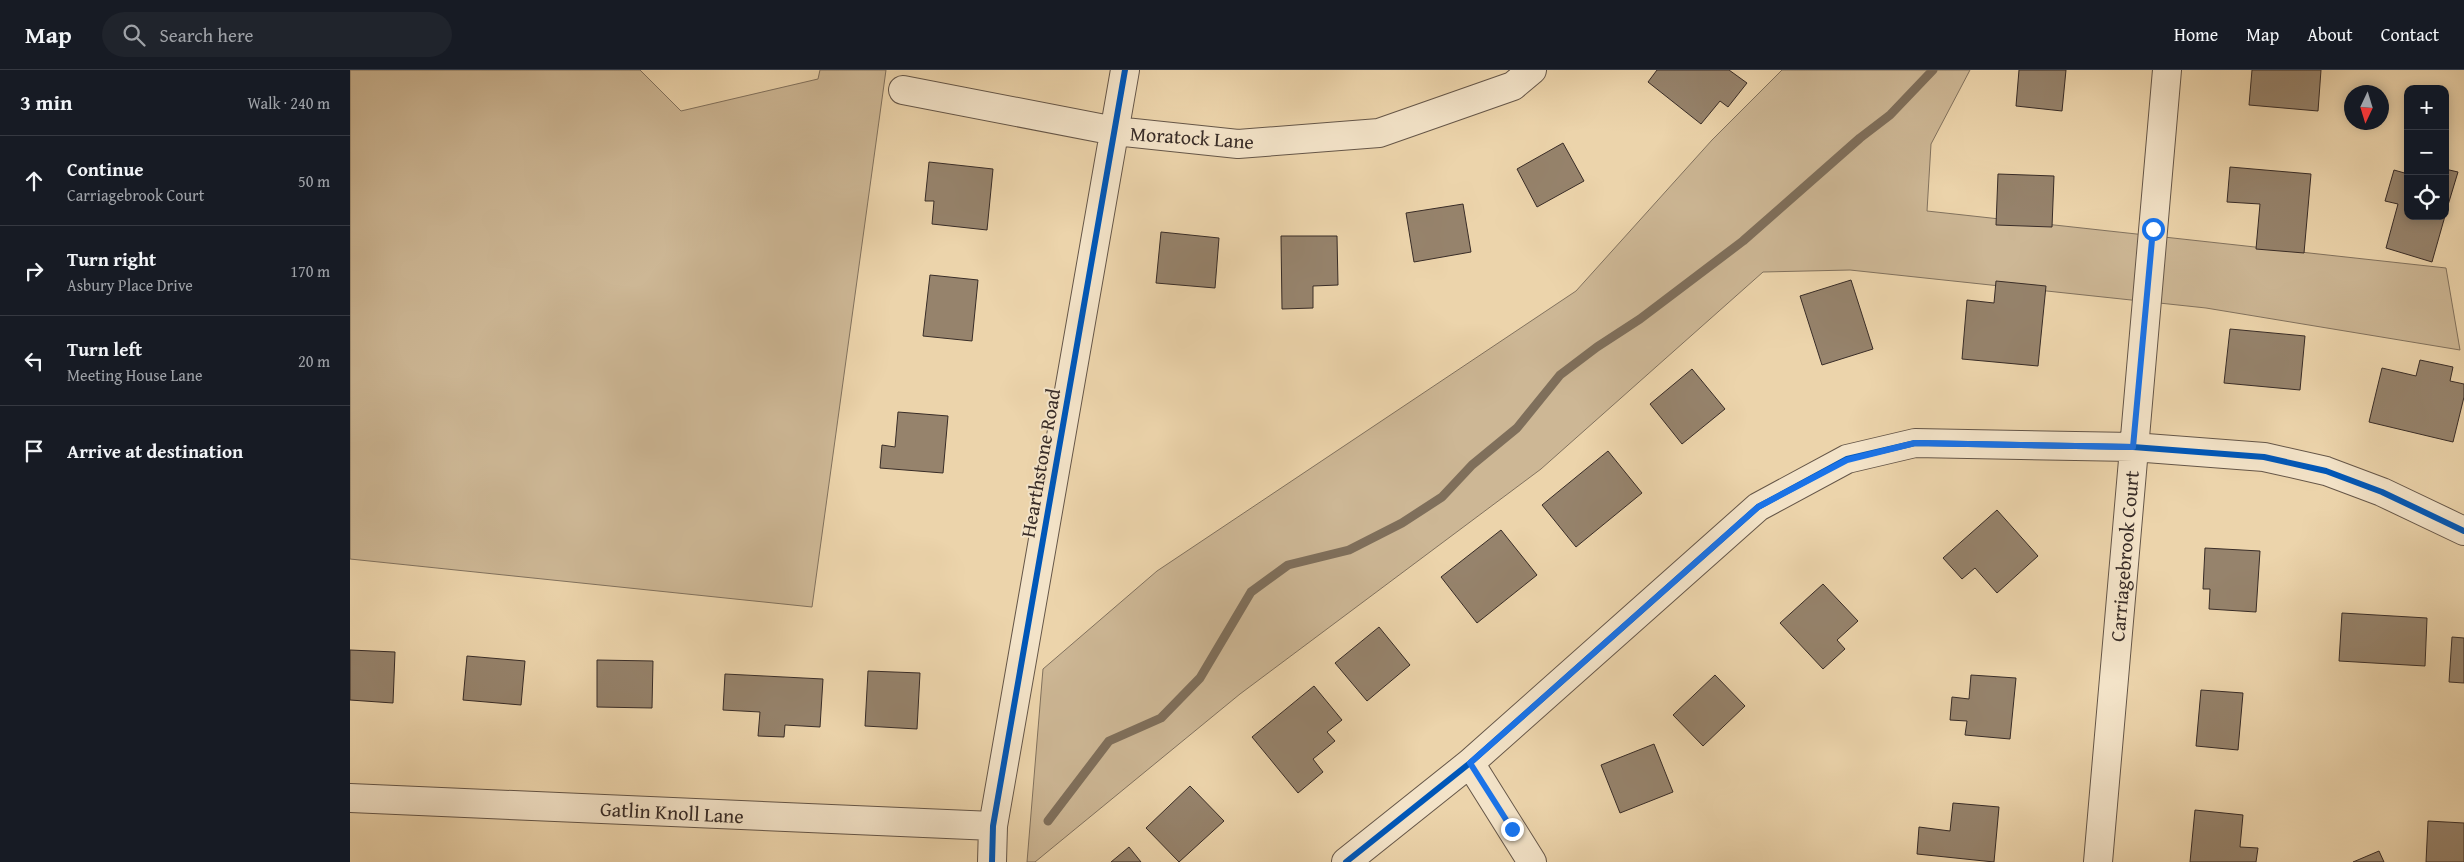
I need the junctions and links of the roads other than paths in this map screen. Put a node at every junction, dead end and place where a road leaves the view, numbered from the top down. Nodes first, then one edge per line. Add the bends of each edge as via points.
1 (1125, 70) edge
2 (1532, 70) edge
3 (2167, 70) edge
4 (903, 90) dead end
5 (1115, 130) junction
6 (2133, 447) junction
7 (2464, 531) edge
8 (1470, 763) junction
9 (350, 798) edge
10 (993, 826) junction
11 (992, 862) edge
12 (1346, 862) edge
13 (1532, 862) edge
14 (2098, 862) edge

1 - 5 street, Hearthstone Road
2 - 5 street, Moratock Lane via 1513,86 1379,133 1238,144
3 - 6 street, Carriagebrook Court
4 - 5 street, Moratock Lane
5 - 10 street, Hearthstone Road
6 - 7 street via 2264,457 2326,471 2382,492
6 - 8 street via 1915,443 1847,460 1758,507
6 - 14 street, Carriagebrook Court
8 - 12 street
8 - 13 street
9 - 10 street, Gatlin Knoll Lane
10 - 11 street, Hearthstone Road

